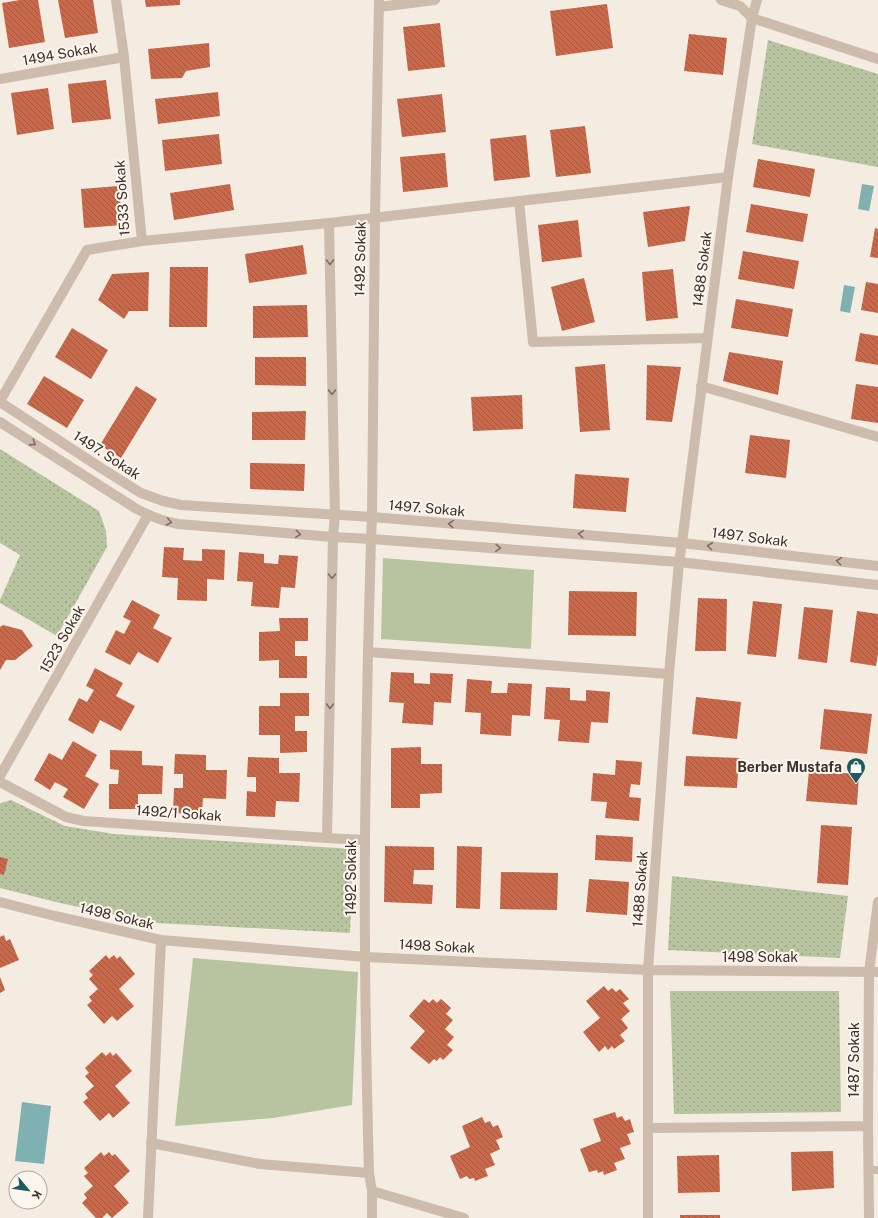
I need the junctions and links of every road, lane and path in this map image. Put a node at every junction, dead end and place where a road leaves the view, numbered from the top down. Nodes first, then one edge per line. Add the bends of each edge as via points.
1 (116, 0) edge
2 (435, 0) edge
3 (721, 0) edge
4 (757, 0) edge
5 (379, 3) edge
6 (752, 18) junction
7 (124, 57) junction
8 (878, 59) edge
9 (0, 79) edge
10 (728, 177) junction
11 (519, 201) junction
12 (375, 217) junction
13 (329, 223) junction
14 (142, 241) junction
15 (707, 338) junction
16 (701, 386) junction
17 (0, 401) edge
18 (0, 422) edge
19 (878, 437) edge
20 (148, 515) junction
21 (334, 515) junction
22 (372, 517) junction
23 (333, 537) junction
24 (371, 539) junction
25 (682, 543) junction
26 (679, 562) junction
27 (878, 566) edge
28 (878, 585) edge
29 (368, 652) junction
30 (669, 674) junction
31 (0, 776) edge
32 (0, 782) edge
33 (327, 838) junction
34 (365, 840) junction
35 (0, 902) edge
36 (878, 902) edge
37 (161, 940) junction
38 (366, 957) junction
39 (648, 970) junction
40 (873, 972) edge
41 (868, 1126) junction
42 (648, 1128) junction
43 (151, 1143) junction
44 (873, 1170) edge
45 (369, 1173) junction
46 (372, 1191) junction
47 (444, 1215) edge
48 (148, 1218) edge
49 (372, 1218) edge
50 (464, 1218) edge
51 (648, 1218) edge
52 (869, 1218) edge

1 - 7 street, 1533 Sokak
2 - 5 street
3 - 6 street via 740,6
4 - 6 street, 1488 Sokak
5 - 12 street, 1492 Sokak
6 - 8 street
6 - 10 street, 1488 Sokak
7 - 9 street, 1494 Sokak
7 - 14 street, 1533 Sokak
10 - 11 street
10 - 15 street, 1488 Sokak
11 - 12 street
11 - 15 street via 533,342
12 - 13 street
12 - 22 street, 1492 Sokak
13 - 14 street
13 -> 21 street, 1492 Sokak
14 - 17 street, 1533 Sokak via 87,250
15 - 16 street, 1488 Sokak
16 - 19 street
16 - 25 street, 1488 Sokak
17 - 21 street, 1497. Sokak via 141,493 163,501
18 -> 20 street
20 -> 23 street via 178,524
20 - 31 street, 1523 Sokak
21 - 22 street, 1497. Sokak
21 - 23 street, 1492 Sokak
22 - 24 street, 1492 Sokak
25 -> 22 street, 1497. Sokak
23 - 24 street
23 -> 33 street, 1492 Sokak
24 -> 26 street
24 - 29 street, 1492 Sokak
25 - 26 street, 1488 Sokak
27 -> 25 street, 1497. Sokak
26 - 28 street
26 - 30 street, 1488 Sokak
29 - 30 street
29 - 34 street, 1492 Sokak
30 - 39 street, 1488 Sokak
32 - 33 street, 1492/1 Sokak via 66,817
33 - 34 street, 1492/1 Sokak
34 - 38 street, 1492 Sokak
35 - 37 street, 1498 Sokak
36 - 40 street, 1487 Sokak
37 - 38 street, 1498 Sokak
37 - 43 street
38 - 39 street, 1498 Sokak
38 - 45 street, 1492 Sokak
39 - 40 street, 1498 Sokak
39 - 42 street, 1488 Sokak
40 - 41 street, 1487 Sokak
41 - 42 street
41 - 44 street, 1487 Sokak
42 - 51 street, 1488 Sokak
43 - 45 street via 260,1164
43 - 48 street
44 - 52 street, 1487 Sokak
45 - 46 street, 1492 Sokak
46 - 47 street
46 - 49 street, 1492 Sokak
47 - 50 street

